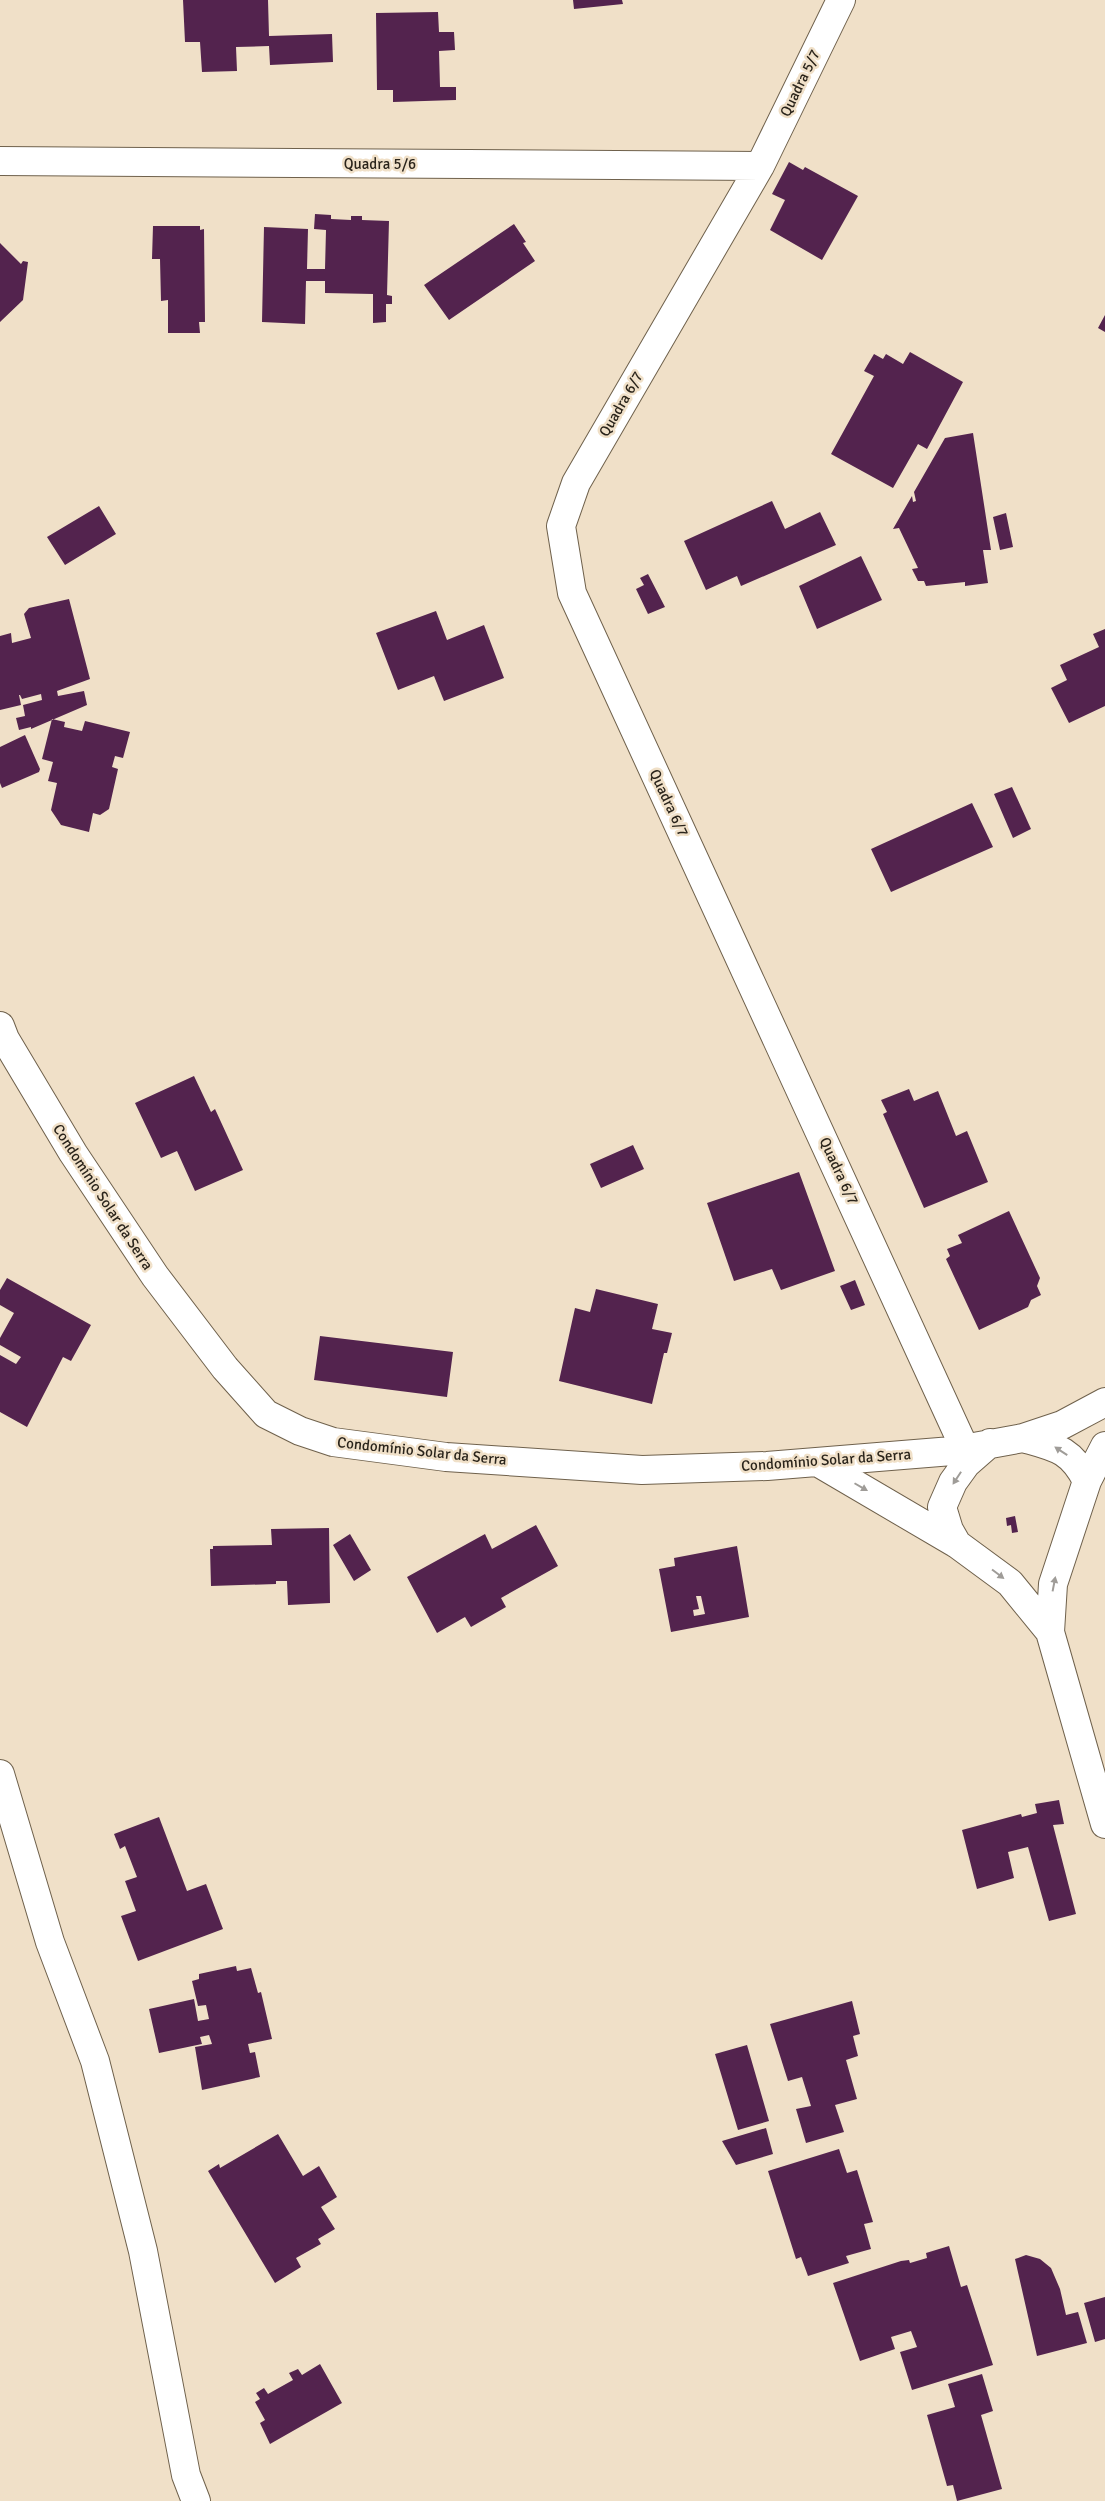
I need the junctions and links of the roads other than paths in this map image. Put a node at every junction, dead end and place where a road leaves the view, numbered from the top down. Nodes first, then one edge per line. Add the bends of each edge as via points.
1 (840, 0) edge
2 (0, 161) edge
3 (760, 166) junction
4 (0, 1026) edge
5 (1105, 1402) edge
6 (1023, 1438) junction
7 (978, 1446) junction
8 (1105, 1446) edge
9 (819, 1463) junction
10 (1087, 1481) junction
11 (957, 1544) junction
12 (1050, 1632) junction
13 (2, 1787) edge
14 (1105, 1824) edge
15 (196, 2501) edge

1 - 3 street, Quadra 5/7
2 - 3 street, Quadra 5/6
3 - 7 street, Quadra 6/7 via 576,483 561,526 572,593
4 - 9 street, Condomínio Solar da Serra via 73,1153 155,1276 224,1368 266,1414 300,1431 333,1442 446,1457 642,1470
5 - 6 street, Condomínio Solar da Serra via 1062,1425
6 - 7 street, Condomínio Solar da Serra
10 -> 6 street via 1078,1464 1056,1447
7 - 9 street, Condomínio Solar da Serra
7 -> 11 street via 953,1482 942,1507
8 - 10 street
9 -> 11 street
12 -> 10 street via 1053,1584
11 -> 12 street via 1010,1583
12 - 14 street
13 - 15 street via 50,1942 95,2061 143,2251 186,2475

